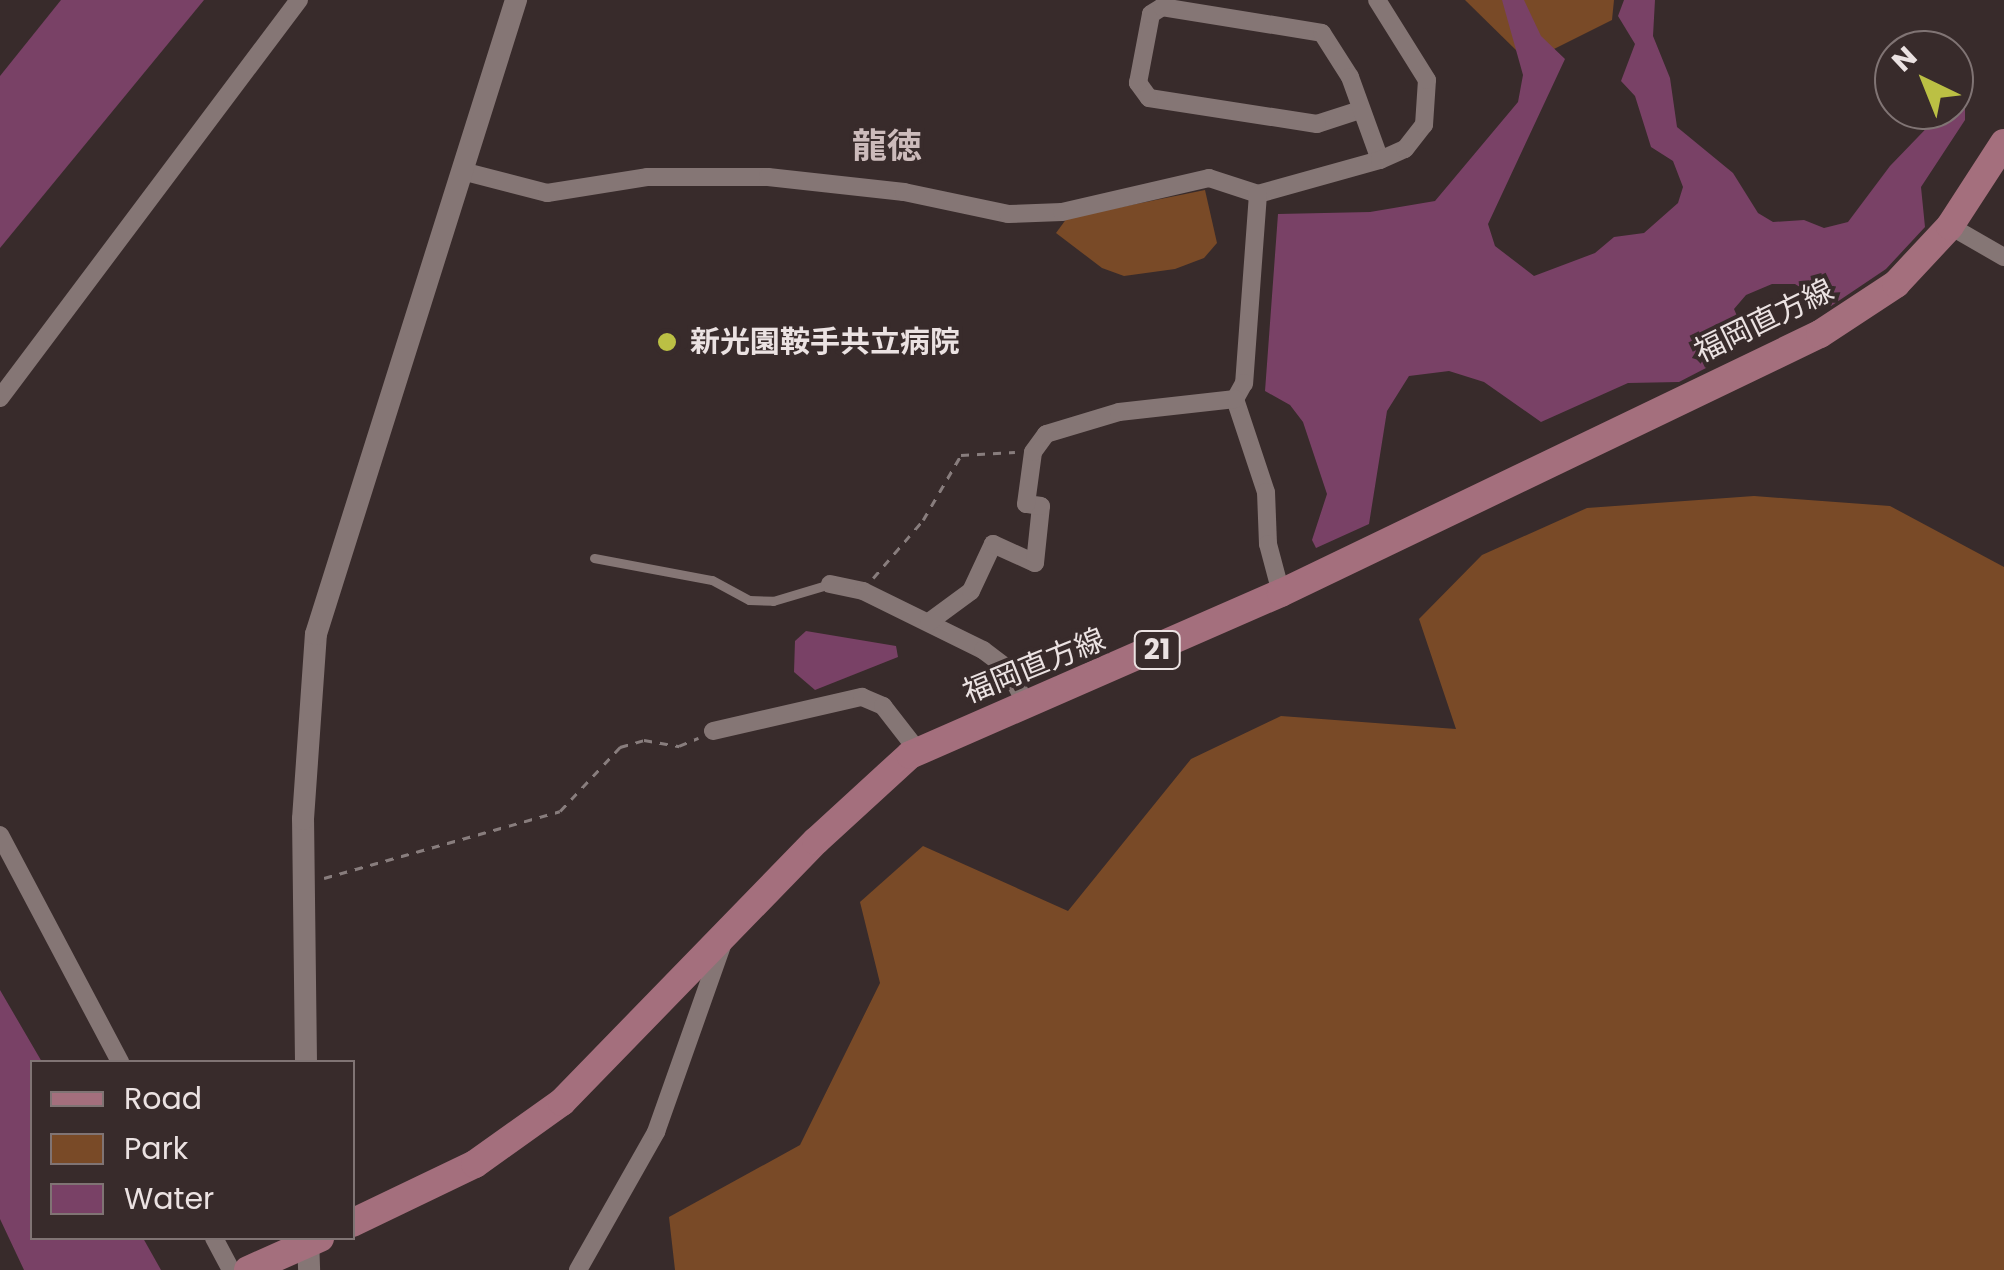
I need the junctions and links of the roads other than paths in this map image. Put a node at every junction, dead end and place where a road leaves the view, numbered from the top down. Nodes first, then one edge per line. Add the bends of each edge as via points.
1 (300, 0) edge
2 (516, 0) edge
3 (1377, 0) edge
4 (1360, 110) junction
5 (2004, 143) edge
6 (1380, 160) junction
7 (462, 172) junction
8 (1258, 194) junction
9 (1950, 226) junction
10 (2004, 257) edge
11 (0, 398) edge
12 (1234, 399) junction
13 (594, 558) dead end
14 (830, 584) joint
15 (1281, 593) junction
16 (929, 622) junction
17 (1024, 703) junction
18 (713, 731) road end
19 (918, 751) junction
20 (0, 835) edge
21 (726, 932) junction
22 (119, 1060) edge
23 (306, 1060) edge
24 (355, 1222) edge
25 (215, 1240) edge
26 (311, 1247) edge
27 (231, 1270) edge
28 (248, 1270) edge
29 (578, 1270) edge

1 - 11 street
2 - 7 street
3 - 6 street via 1427,80 1429,104 1424,125 1405,149
4 - 4 street via 1350,77 1322,32 1162,7 1151,14 1138,83 1149,98 1318,124
4 - 6 street
5 - 9 main road, 福岡直方線 / 21
6 - 8 street
7 - 8 street via 547,193 647,176 768,177 904,192 1008,214 1062,212 1209,178
7 - 23 street via 320,618 311,667 303,886
8 - 12 street via 1244,383
9 - 10 street
9 - 15 main road, 福岡直方線 / 21 via 1896,284 1820,334
12 - 15 street via 1266,492 1268,544
12 - 16 street via 1119,412 1046,434 1033,452 1026,504 1041,506 1035,563 993,544 971,591
13 - 14 lane via 712,580 750,600 773,601
14 - 16 street
15 - 17 main road, 福岡直方線 / 21
16 - 17 street via 1008,670
17 - 19 main road, 福岡直方線 / 21
18 - 19 street via 862,697 883,706
19 - 21 main road, 福岡直方線 / 21
20 - 22 street
21 - 24 main road, 福岡直方線 / 21 via 598,1067 525,1132 475,1164
21 - 29 street via 656,1132
25 - 27 street
26 - 28 main road

